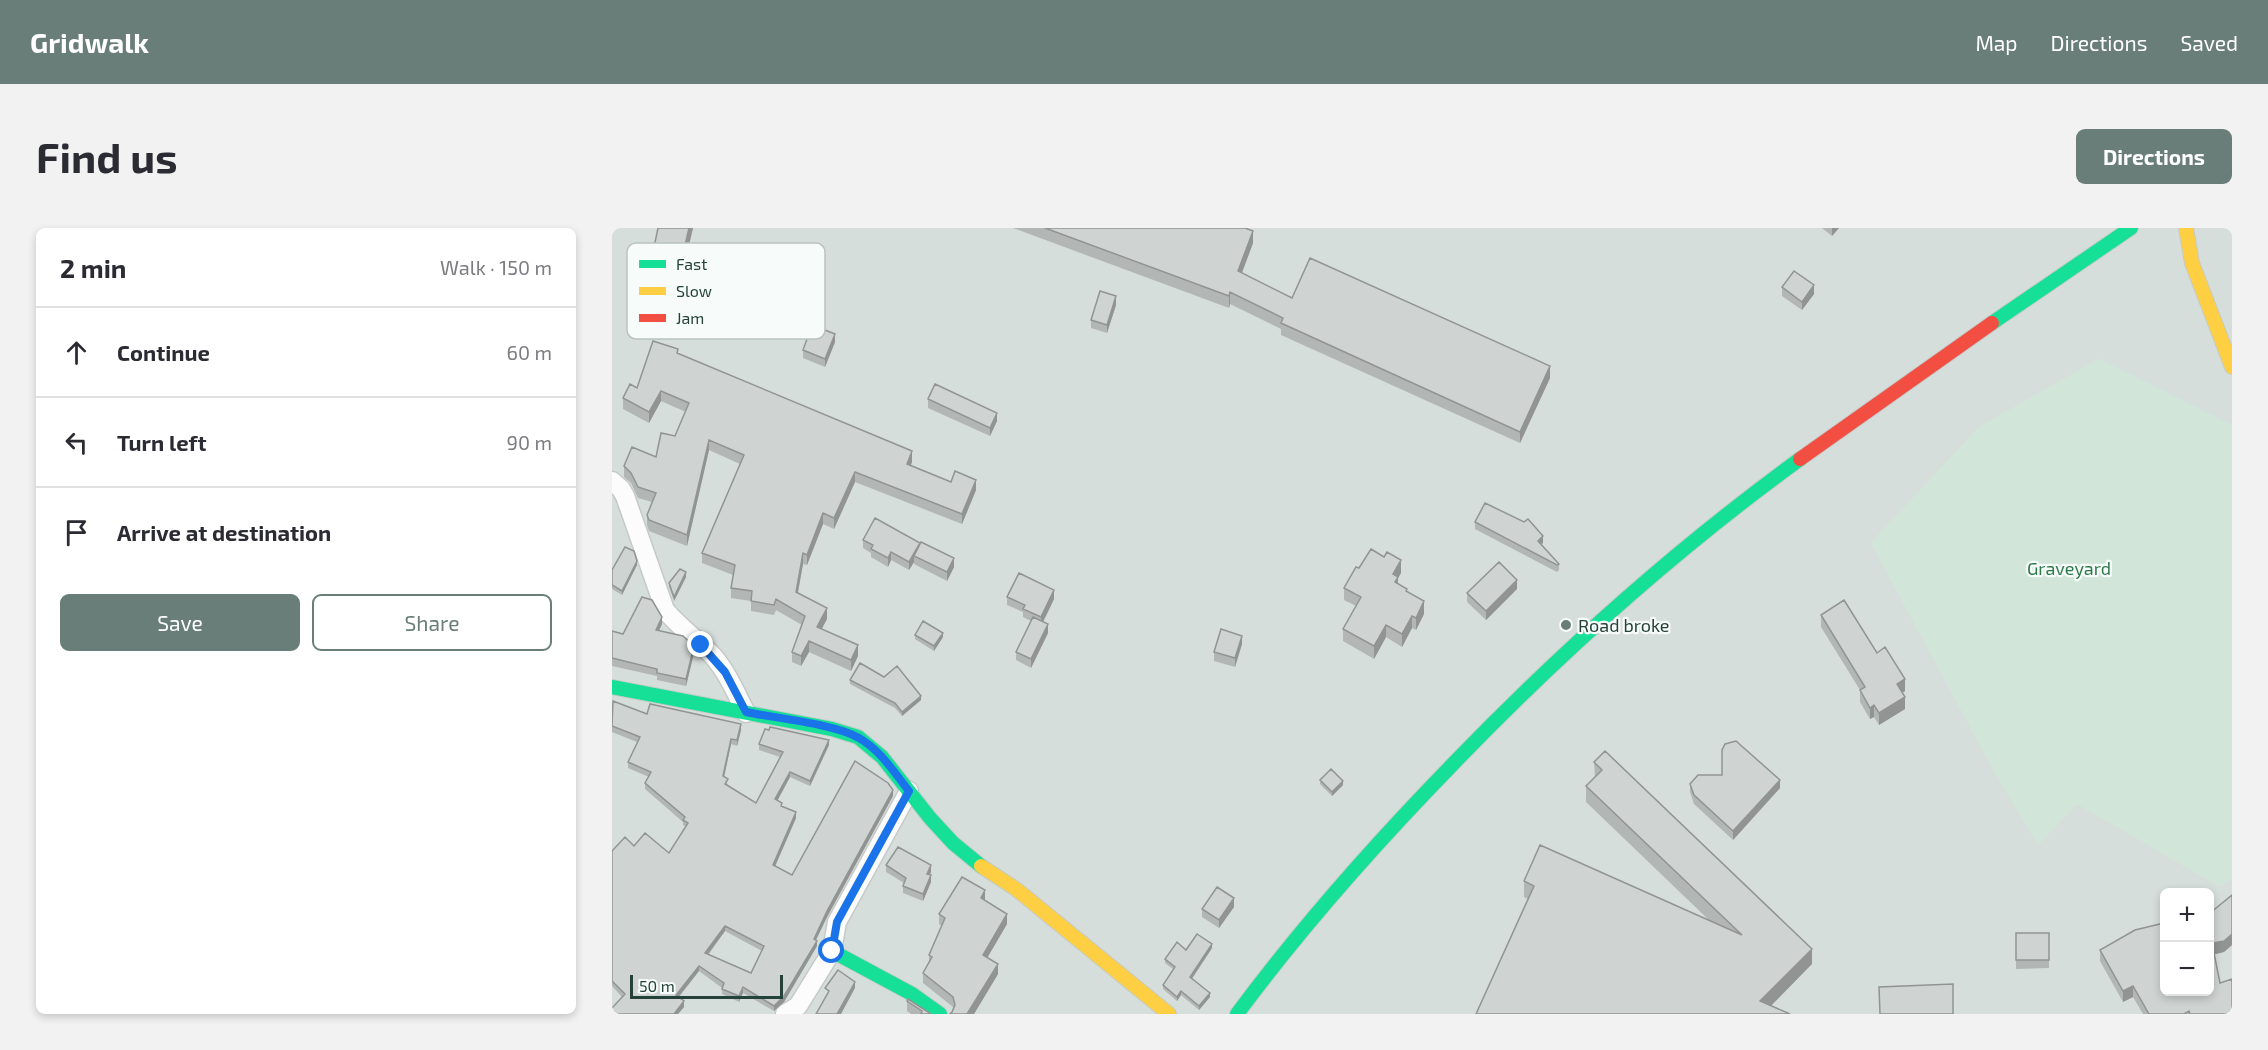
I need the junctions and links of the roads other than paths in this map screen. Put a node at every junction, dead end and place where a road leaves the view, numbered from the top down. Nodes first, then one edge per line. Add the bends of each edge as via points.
1 (2131, 228) edge
2 (2186, 228) edge
3 (2232, 367) edge
4 (612, 481) edge
5 (612, 687) edge
6 (746, 712) junction
7 (909, 791) junction
8 (832, 951) junction
9 (785, 1014) edge
10 (940, 1014) edge
11 (1169, 1014) edge
12 (1237, 1014) edge

1 - 12 main road via 1837,432 1663,566 1545,672 1445,771 1320,908
2 - 3 main road via 2192,263
4 - 6 street via 625,496 665,610 714,657
5 - 6 main road
6 - 7 main road via 858,737 882,757
7 - 8 street via 837,922
7 - 11 main road via 953,843 975,862 1016,889
8 - 9 street via 798,1006
8 - 10 main road via 912,994

